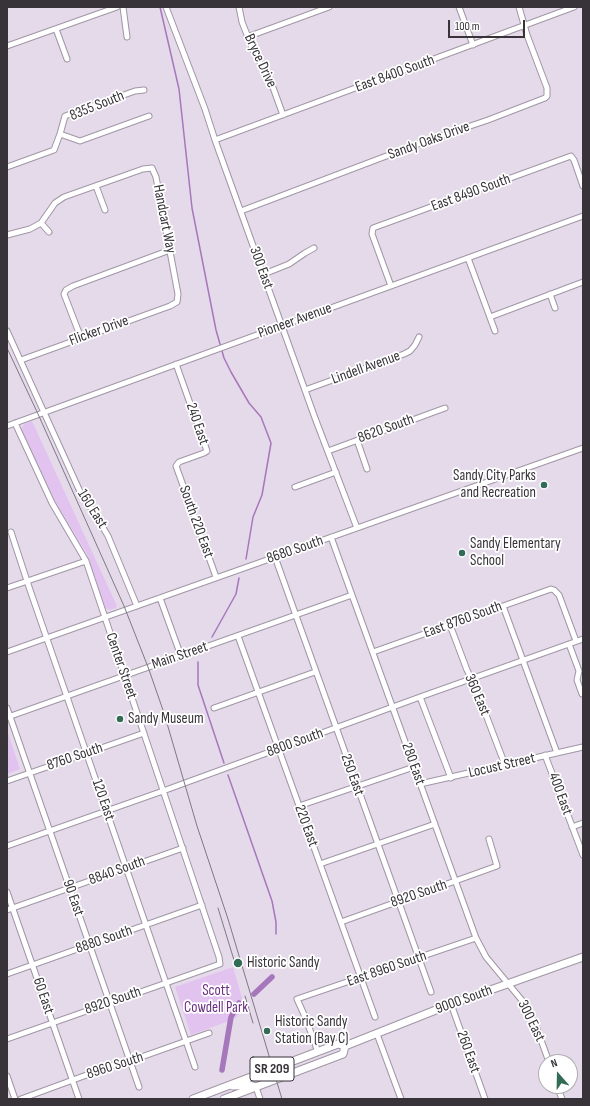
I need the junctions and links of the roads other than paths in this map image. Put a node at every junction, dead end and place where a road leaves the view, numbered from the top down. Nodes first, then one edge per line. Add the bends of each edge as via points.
1 (117, 7) edge
2 (123, 7) edge
3 (166, 7) edge
4 (239, 7) edge
5 (329, 7) edge
6 (459, 7) edge
7 (519, 7) edge
8 (574, 7) edge
9 (525, 25) junction
10 (56, 29) junction
11 (127, 37) dead end
12 (247, 37) junction
13 (472, 45) junction
14 (7, 46) edge
15 (67, 59) dead end
16 (144, 90) dead end
17 (283, 115) junction
18 (149, 116) dead end
19 (60, 134) junction
20 (215, 140) junction
21 (7, 167) edge
22 (96, 186) junction
23 (583, 186) edge
24 (105, 210) dead end
25 (241, 210) junction
26 (583, 216) edge
27 (41, 223) junction
28 (49, 232) dead end
29 (7, 235) edge
30 (314, 248) dead end
31 (170, 250) junction
32 (468, 258) junction
33 (264, 274) junction
34 (583, 282) edge
35 (391, 286) junction
36 (550, 294) junction
37 (177, 302) joint
38 (555, 308) dead end
39 (490, 317) junction
40 (282, 326) junction
41 (495, 331) dead end
42 (7, 332) edge
43 (419, 337) dead end
44 (81, 338) junction
45 (20, 360) junction
46 (176, 364) junction
47 (305, 390) junction
48 (445, 408) dead end
49 (44, 412) junction
50 (14, 423) junction
51 (7, 426) edge
52 (357, 440) junction
53 (583, 448) edge
54 (328, 451) junction
55 (176, 466) joint
56 (367, 468) dead end
57 (336, 472) junction
58 (295, 487) dead end
59 (357, 528) junction
60 (11, 532) dead end
61 (332, 538) junction
62 (275, 557) junction
63 (86, 561) junction
64 (216, 577) junction
65 (27, 581) junction
66 (7, 588) edge
67 (352, 595) junction
68 (160, 598) junction
69 (137, 606) junction
70 (503, 606) junction
71 (295, 615) junction
72 (105, 618) junction
73 (450, 625) junction
74 (238, 636) junction
75 (47, 638) junction
76 (583, 639) edge
77 (576, 641) junction
78 (569, 644) junction
79 (7, 652) edge
80 (373, 652) junction
81 (181, 656) junction
82 (523, 660) junction
83 (316, 672) junction
84 (124, 676) junction
85 (472, 678) junction
86 (259, 692) junction
87 (582, 694) dead end
88 (67, 696) junction
89 (420, 697) junction
90 (392, 707) junction
91 (7, 708) edge
92 (214, 708) dead end
93 (8, 716) edge
94 (336, 728) junction
95 (144, 733) junction
96 (583, 746) edge
97 (279, 749) junction
98 (87, 753) junction
99 (557, 753) junction
100 (546, 755) junction
101 (505, 765) junction
102 (414, 767) junction
103 (30, 773) junction
104 (451, 778) junction
105 (7, 781) edge
106 (420, 784) junction
107 (356, 786) junction
108 (163, 791) junction
109 (299, 806) junction
110 (107, 811) junction
111 (583, 822) edge
112 (435, 824) junction
113 (572, 826) junction
114 (50, 831) junction
115 (489, 839) dead end
116 (377, 844) junction
117 (7, 846) edge
118 (182, 848) junction
119 (583, 855) edge
120 (320, 864) junction
121 (127, 868) junction
122 (455, 881) junction
123 (70, 888) junction
124 (7, 892) edge
125 (398, 902) junction
126 (202, 905) junction
127 (13, 908) junction
128 (7, 910) edge
129 (341, 922) junction
130 (146, 925) junction
131 (476, 938) junction
132 (89, 945) junction
133 (583, 957) edge
134 (418, 958) junction
135 (220, 964) joint
136 (32, 965) junction
137 (7, 974) edge
138 (361, 978) junction
139 (167, 982) junction
140 (508, 984) junction
141 (431, 992) dead end
142 (109, 1002) junction
143 (451, 1004) junction
144 (375, 1017) dead end
145 (52, 1023) junction
146 (209, 1033) dead end
147 (377, 1034) junction
148 (7, 1039) edge
149 (186, 1041) junction
150 (345, 1046) junction
151 (318, 1052) junction
152 (546, 1054) edge
153 (130, 1061) junction
154 (195, 1067) dead end
155 (7, 1076) edge
156 (72, 1080) junction
157 (227, 1086) junction
158 (139, 1087) dead end
159 (256, 1087) junction
160 (15, 1099) edge
161 (21, 1099) edge
162 (79, 1099) edge
163 (193, 1099) edge
164 (224, 1099) edge
165 (260, 1099) edge
166 (401, 1099) edge
167 (485, 1099) edge

1 - 10 street
2 - 11 street
3 - 20 street, 300 East
4 - 12 street, Bryce Drive
5 - 12 street
6 - 13 street
7 - 9 street
8 - 9 street, East 8400 South
9 - 13 street, East 8400 South
9 - 25 street, Sandy Oaks Drive via 546,88 548,96 545,98
10 - 14 street
10 - 15 street
12 - 17 street, Bryce Drive via 271,82
13 - 17 street, East 8400 South
16 - 19 street, 8355 South via 65,116
17 - 20 street, East 8400 South
18 - 19 street via 80,141
19 - 21 street via 54,150
20 - 25 street, 300 East
22 - 24 street
22 - 27 street, Handcart Way via 59,200
22 - 31 street, Handcart Way via 152,168
23 - 35 street, East 8490 South via 571,156 373,228 372,234
25 - 33 street, 300 East
26 - 32 street, Pioneer Avenue
27 - 28 street
27 - 29 street
30 - 33 street via 289,264
31 - 37 street, Handcart Way via 178,294
31 - 44 street via 66,290 64,294
32 - 35 street, Pioneer Avenue
32 - 39 street
33 - 40 street, 300 East
34 - 36 street
35 - 40 street, Pioneer Avenue
36 - 38 street
36 - 39 street
37 - 44 street, Flicker Drive
39 - 41 street
40 - 46 street, Pioneer Avenue
40 - 47 street, 300 East
42 - 45 street, 160 East
43 - 47 street, Lindell Avenue via 410,351 404,354
44 - 45 street, Flicker Drive
45 - 49 street, 160 East
46 - 49 street, Pioneer Avenue
46 - 55 street, 240 East via 207,451 179,462
47 - 54 street, 300 East
48 - 52 street, 8620 South
49 - 50 street, Pioneer Avenue
49 - 69 street, 160 East via 82,496 108,536
50 - 51 street, Pioneer Avenue
50 - 63 street, Center Street via 52,503
52 - 54 street, 8620 South
52 - 56 street
53 - 59 street, 8680 South
54 - 57 street, 300 East
55 - 64 street, South 220 East
57 - 58 street
57 - 59 street, 300 East
59 - 61 street, 8680 South
60 - 65 street, 120 East
61 - 62 street, 8680 South
61 - 67 street, 280 East
62 - 64 street, 8680 South
62 - 71 street, 250 East
63 - 65 street
63 - 72 street, Center Street
64 - 68 street, 8680 South
65 - 66 street
65 - 75 street, 120 East
67 - 71 street, Main Street
67 - 80 street, 280 East
68 - 69 street, 8680 South
68 - 81 street
69 - 72 street, 8680 South
70 - 73 street, East 8760 South
70 - 77 street, East 8760 South via 554,590 559,595
70 - 82 street, 400 East
71 - 74 street, Main Street
71 - 83 street, 250 East
72 - 75 street, 8680 South
72 - 84 street, Center Street
73 - 80 street, East 8760 South
73 - 85 street, 360 East
74 - 81 street, Main Street
74 - 86 street, 220 East
75 - 79 street, 8680 South
75 - 88 street, 120 East
76 - 77 street, 8800 South
77 - 78 street, 8800 South
78 - 82 street, 8800 South
78 - 87 street via 579,671 577,680
80 - 90 street, 280 East
81 - 84 street, Main Street
82 - 85 street, 8800 South
82 - 99 street, 400 East
83 - 86 street
83 - 94 street, 250 East
84 - 88 street, Main Street
84 - 95 street, Center Street
85 - 89 street, 8800 South
85 - 101 street, 360 East
86 - 92 street
86 - 97 street, 220 East
88 - 93 street, Main Street
88 - 98 street, 120 East
89 - 90 street, 8800 South
89 - 104 street
90 - 94 street, 8800 South
90 - 102 street, 280 East
91 - 93 street, 90 East
93 - 103 street, 90 East
94 - 97 street, 8800 South
94 - 107 street, 250 East
95 - 98 street, 8760 South
95 - 108 street, Center Street
96 - 99 street, Locust Street
97 - 108 street, 8800 South
97 - 109 street, 220 East
98 - 103 street, 8760 South
98 - 110 street, 120 East
99 - 100 street, Locust Street
100 - 101 street, Locust Street
100 - 113 street, 400 East
101 - 104 street, Locust Street
102 - 106 street, 280 East
102 - 107 street
103 - 105 street, 8760 South
103 - 114 street, 90 East
104 - 106 street, Locust Street
106 - 112 street, 280 East
107 - 109 street
107 - 116 street, 250 East
108 - 110 street, 8800 South
108 - 118 street, Center Street
109 - 120 street, 220 East
110 - 114 street, 8800 South
110 - 121 street, 120 East
111 - 113 street
112 - 116 street
112 - 122 street, 280 East
113 - 119 street, 400 East
114 - 117 street, 8800 South
114 - 123 street, 90 East
115 - 122 street, 8920 South via 498,866
116 - 120 street
116 - 125 street, 250 East
118 - 121 street, 8840 South
118 - 126 street, Center Street
120 - 129 street, 220 East
121 - 123 street, 8840 South
121 - 130 street, 120 East
122 - 125 street, 8920 South
122 - 131 street, 280 East
123 - 127 street, 8840 South
123 - 132 street, 90 East
124 - 127 street, 60 East
125 - 129 street, 8920 South
125 - 134 street, 250 East
126 - 130 street, 8880 South
126 - 135 street, Center Street
127 - 128 street, 8840 South
127 - 136 street, 60 East
129 - 138 street, 220 East
130 - 132 street, 8880 South
130 - 139 street, 120 East
131 - 134 street, East 8960 South
131 - 140 street, 280 East via 486,957
132 - 136 street, 8880 South
132 - 142 street, 90 East
133 - 140 main road, 9000 South / SR 209
134 - 138 street, East 8960 South
134 - 141 street, 250 East
135 - 139 street, 8920 South
136 - 137 street, 8880 South
136 - 145 street, 60 East
138 - 144 street, 220 East
138 - 151 street, East 8960 South via 297,999
139 - 142 street, 8920 South
139 - 149 street, 120 East
140 - 143 main road, 9000 South / SR 209
140 - 152 street, 300 East via 529,1012
142 - 145 street, 8920 South
142 - 153 street, 90 East
143 - 147 main road, 9000 South / SR 209
143 - 167 street, 260 East
145 - 148 street, 8920 South
145 - 156 street, 60 East
146 - 149 street, 8960 South
147 - 150 main road, 9000 South / SR 209
147 - 166 street
149 - 153 street, 8960 South
149 - 154 street, 120 East
150 - 151 main road, 9000 South / SR 209 via 338,1044
150 - 159 main road, 9000 South / SR 209 via 343,1054
151 - 157 main road, 9000 South / SR 209
153 - 156 street, 8960 South
153 - 158 street, 90 East
155 - 160 street
156 - 161 street, 8960 South
156 - 162 street, 60 East
157 - 159 main road
157 - 163 main road, 9000 South / SR 209
159 - 164 main road, 9000 South / SR 209
159 - 165 street

